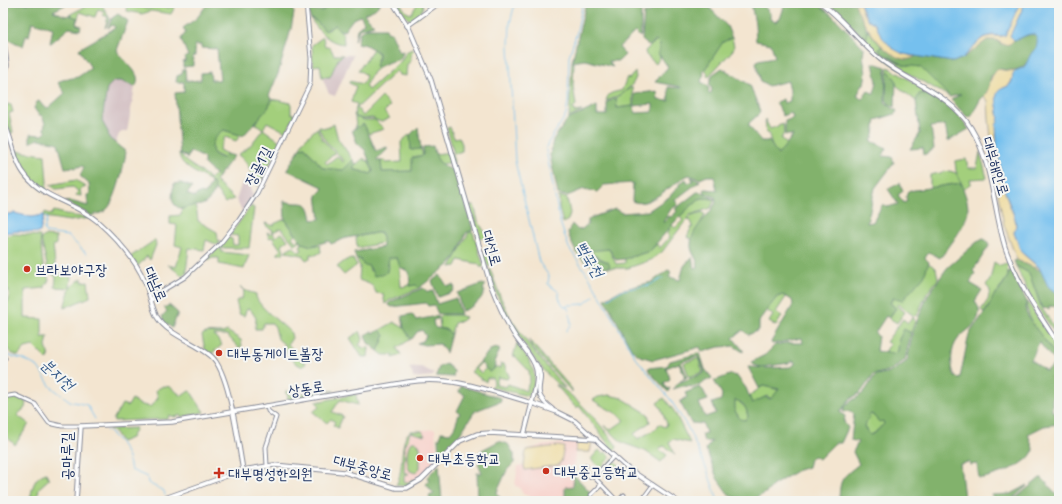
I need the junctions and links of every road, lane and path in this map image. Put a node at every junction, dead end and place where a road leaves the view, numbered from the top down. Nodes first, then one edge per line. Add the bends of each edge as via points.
1 (306, 3) edge
2 (393, 3) edge
3 (439, 3) edge
4 (821, 3) edge
5 (407, 26) junction
6 (3, 36) edge
7 (3, 92) edge
8 (3, 121) edge
9 (8, 131) junction
10 (3, 133) edge
11 (149, 291) junction
12 (158, 293) junction
13 (152, 300) junction
14 (1059, 345) edge
15 (532, 358) junction
16 (3, 397) edge
17 (532, 403) junction
18 (266, 406) junction
19 (555, 411) junction
20 (231, 412) junction
21 (81, 426) junction
22 (584, 428) junction
23 (524, 435) junction
24 (581, 438) junction
25 (596, 439) junction
26 (614, 456) junction
27 (267, 466) junction
28 (586, 466) dead end
29 (243, 470) junction
30 (594, 477) junction
31 (601, 485) junction
32 (653, 485) junction
33 (591, 495) dead end
34 (624, 495) dead end
35 (76, 501) edge
36 (157, 501) edge
37 (618, 501) edge
38 (644, 501) edge
39 (677, 501) edge

1 - 12 street, 장골1길 via 311,58 310,84 270,168 252,201 220,244 185,277
2 - 5 street, 대선로
3 - 5 street
4 - 14 street, 대부해안로 via 878,58 946,99 967,122 984,155 1009,256 1033,308
5 - 15 street, 대선로 via 432,85 492,289 510,327
6 - 7 street via 7,65
8 - 9 street, 대남로
9 - 10 street
9 - 11 street, 대남로 via 19,165 29,180 43,192 88,214 101,225 138,269
11 - 12 street
11 - 13 street, 대남로
12 - 13 street, 장골1길
13 - 20 street, 대남로 via 157,316 164,325 218,363 223,373
15 - 17 street, 대선로 via 537,377
15 - 19 street via 540,374 540,398
16 - 21 street, 공마루길 via 15,395 34,404 49,423
17 - 18 street, 상동로 via 459,382 432,379
17 - 19 street
17 - 23 street
18 - 20 street, 상동로
18 - 27 street via 276,417 265,450
19 - 22 street
20 - 21 street, 상동로 via 172,422
20 - 29 street, 대남로
21 - 35 street, 공마루길
22 - 24 street via 585,435
22 - 25 street
23 - 24 street, 대부중앙로
23 - 27 street, 대부중앙로 via 490,432 465,439 453,447 418,482 405,488 396,488 352,473 330,469
24 - 25 street, 대부중앙로
25 - 26 street
26 - 30 street
26 - 32 street
27 - 29 street, 대부중앙로
28 - 30 street via 583,469
29 - 36 street, 대부중앙로
30 - 31 street
31 - 33 street
31 - 37 street
32 - 38 street
32 - 39 street
34 - 37 street

